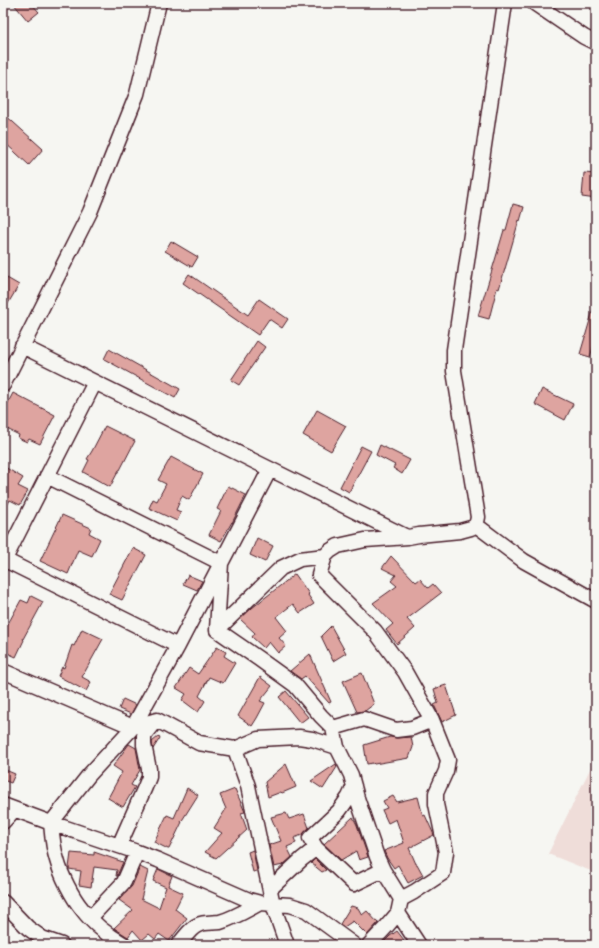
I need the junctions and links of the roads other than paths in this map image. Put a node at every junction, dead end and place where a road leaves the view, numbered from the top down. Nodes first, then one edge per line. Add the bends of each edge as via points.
1 (159, 3) edge
2 (505, 3) edge
3 (534, 3) edge
4 (596, 43) edge
5 (22, 346) junction
6 (95, 382) junction
7 (3, 385) edge
8 (270, 469) junction
9 (48, 476) junction
10 (476, 525) junction
11 (408, 537) junction
12 (325, 556) junction
13 (4, 562) edge
14 (221, 563) junction
15 (596, 601) edge
16 (217, 630) junction
17 (178, 646) junction
18 (3, 671) edge
19 (158, 720) junction
20 (432, 720) junction
21 (132, 728) junction
22 (333, 728) junction
23 (337, 747) junction
24 (235, 749) junction
25 (354, 786) junction
26 (9, 807) edge
27 (3, 822) edge
28 (50, 823) junction
29 (119, 846) junction
30 (316, 848) junction
31 (137, 852) junction
32 (383, 870) junction
33 (270, 889) junction
34 (401, 899) junction
35 (3, 902) edge
36 (266, 904) junction
37 (398, 913) junction
38 (90, 918) junction
39 (116, 943) edge
40 (62, 945) edge
41 (178, 945) edge
42 (287, 945) edge
43 (354, 945) edge
44 (369, 945) edge
45 (419, 945) edge

1 - 5 street via 137,94 90,212
2 - 10 street via 454,350 454,371 478,517
3 - 4 street
5 - 6 street
5 - 7 street
6 - 8 street
6 - 9 street
8 - 11 street
8 - 14 street
9 - 13 street
9 - 14 street
10 - 11 street via 460,531
10 - 15 street via 524,561
11 - 12 street via 365,540 338,546
12 - 16 street via 300,559 281,568
12 - 20 street via 319,575 375,631 405,672
13 - 17 street
14 - 16 street
14 - 17 street
16 - 22 street via 295,685
17 - 21 street
18 - 21 street
19 - 21 street
19 - 24 street via 199,742
19 - 29 street via 144,736 149,777
20 - 22 street via 412,728 396,730 364,719
20 - 34 street via 448,760 436,793 446,852 444,873
21 - 28 street via 88,775
22 - 23 street
23 - 24 street via 299,737 258,739
23 - 25 street
24 - 33 street via 248,786
25 - 30 street via 339,811 310,838
25 - 32 street
26 - 27 street
26 - 28 street
28 - 29 street
28 - 38 street via 56,859 66,882
29 - 31 street
30 - 32 street via 354,884
30 - 33 street
31 - 36 street
31 - 38 street via 124,882
32 - 34 street
33 - 36 street
34 - 37 street
35 - 40 street via 28,928 42,938
36 - 41 street via 219,922 198,925
36 - 42 street
36 - 43 street via 290,905 306,910
37 - 44 street
37 - 45 street
38 - 39 street

